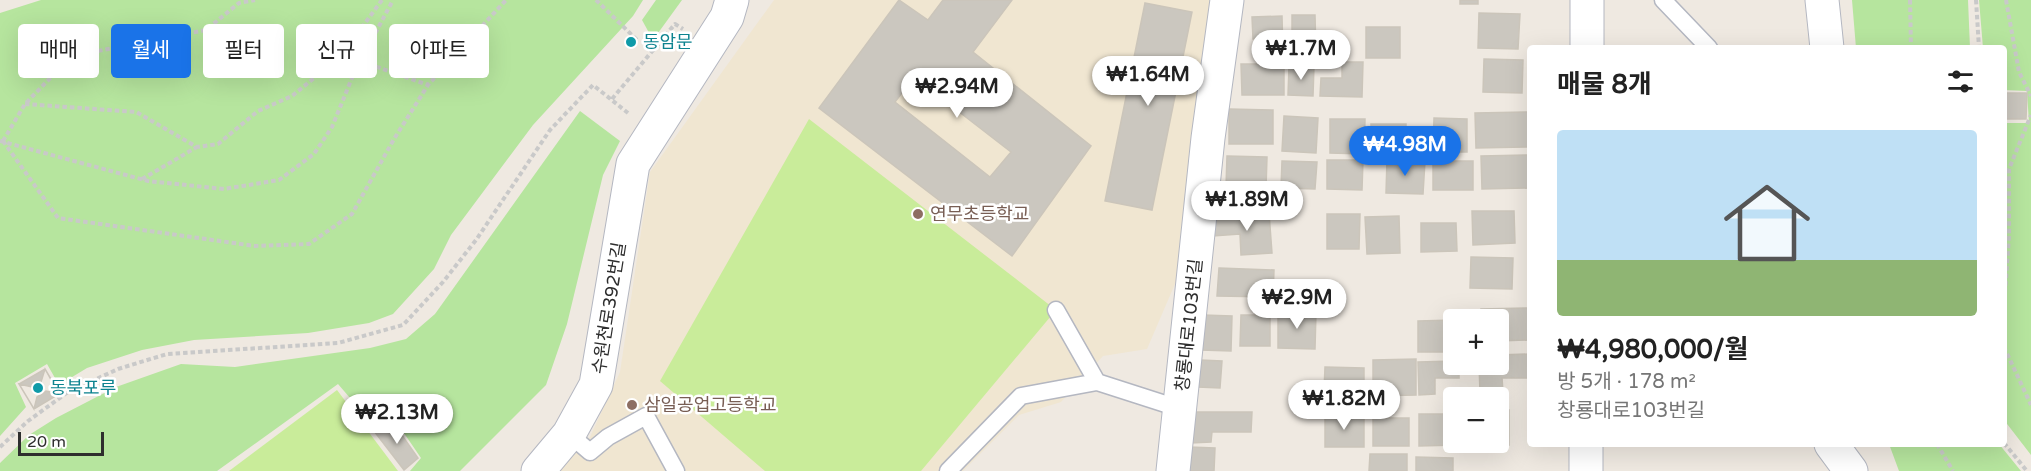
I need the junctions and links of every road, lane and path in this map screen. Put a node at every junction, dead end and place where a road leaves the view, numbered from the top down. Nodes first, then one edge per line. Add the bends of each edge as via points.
1 (255, 0) edge
2 (382, 0) edge
3 (393, 0) edge
4 (506, 0) edge
5 (596, 0) edge
6 (732, 0) edge
7 (1227, 0) edge
8 (1587, 0) edge
9 (1663, 0) edge
10 (1822, 0) edge
11 (1910, 0) edge
12 (1976, 0) edge
13 (2006, 0) edge
14 (364, 24) edge
15 (377, 30) edge
16 (637, 40) dead end
17 (1587, 45) edge
18 (1706, 45) edge
19 (1827, 45) edge
20 (1911, 45) edge
21 (1979, 45) edge
22 (651, 53) dead end
23 (377, 67) edge
24 (314, 78) edge
25 (353, 78) edge
26 (428, 85) junction
27 (2031, 96) edge
28 (612, 99) junction
29 (25, 104) junction
30 (2031, 116) edge
31 (651, 134) junction
32 (1, 141) edge
33 (197, 147) junction
34 (142, 179) junction
35 (2007, 265) edge
36 (1056, 310) dead end
37 (2007, 353) edge
38 (1097, 382) junction
39 (2031, 405) edge
40 (1181, 409) junction
41 (569, 434) junction
42 (0, 447) edge
43 (1586, 447) edge
44 (1833, 447) edge
45 (1939, 447) edge
46 (2007, 447) edge
47 (538, 471) edge
48 (676, 471) edge
49 (948, 471) edge
50 (1173, 471) edge
51 (1586, 471) edge
52 (1851, 471) edge
53 (1953, 471) edge
54 (2027, 471) edge

1 - 29 path via 238,3 206,30 93,52 59,69
2 - 14 path
3 - 15 path
4 - 26 path
5 - 16 path
6 - 31 street via 727,17
7 - 40 street, 창룡대로103번길 via 1207,150
8 - 17 street
9 - 18 lane
10 - 19 street
11 - 20 path
12 - 21 path
13 - 27 path via 2019,72
22 - 28 path
23 - 26 path
24 - 33 path via 291,96 258,111 218,144
25 - 34 path via 332,127 314,154 279,180 224,189
26 - 32 path via 352,214 309,244 255,246 58,218
28 - 31 path
28 - 42 path via 593,85 558,123 443,282 403,325 338,342 167,354 118,369 68,392
29 - 32 path
29 - 33 path via 136,112
30 - 35 path via 2009,169
31 - 41 street, 수원천로392번길 via 633,164 597,386
32 - 34 path
33 - 34 path
36 - 38 lane
37 - 39 path
38 - 40 lane
38 - 49 lane via 1021,396
40 - 50 street, 창룡대로103번길
41 - 47 street, 수원천로392번길
41 - 48 lane via 590,452 646,416
43 - 51 street
44 - 52 street
45 - 53 path
46 - 54 path

